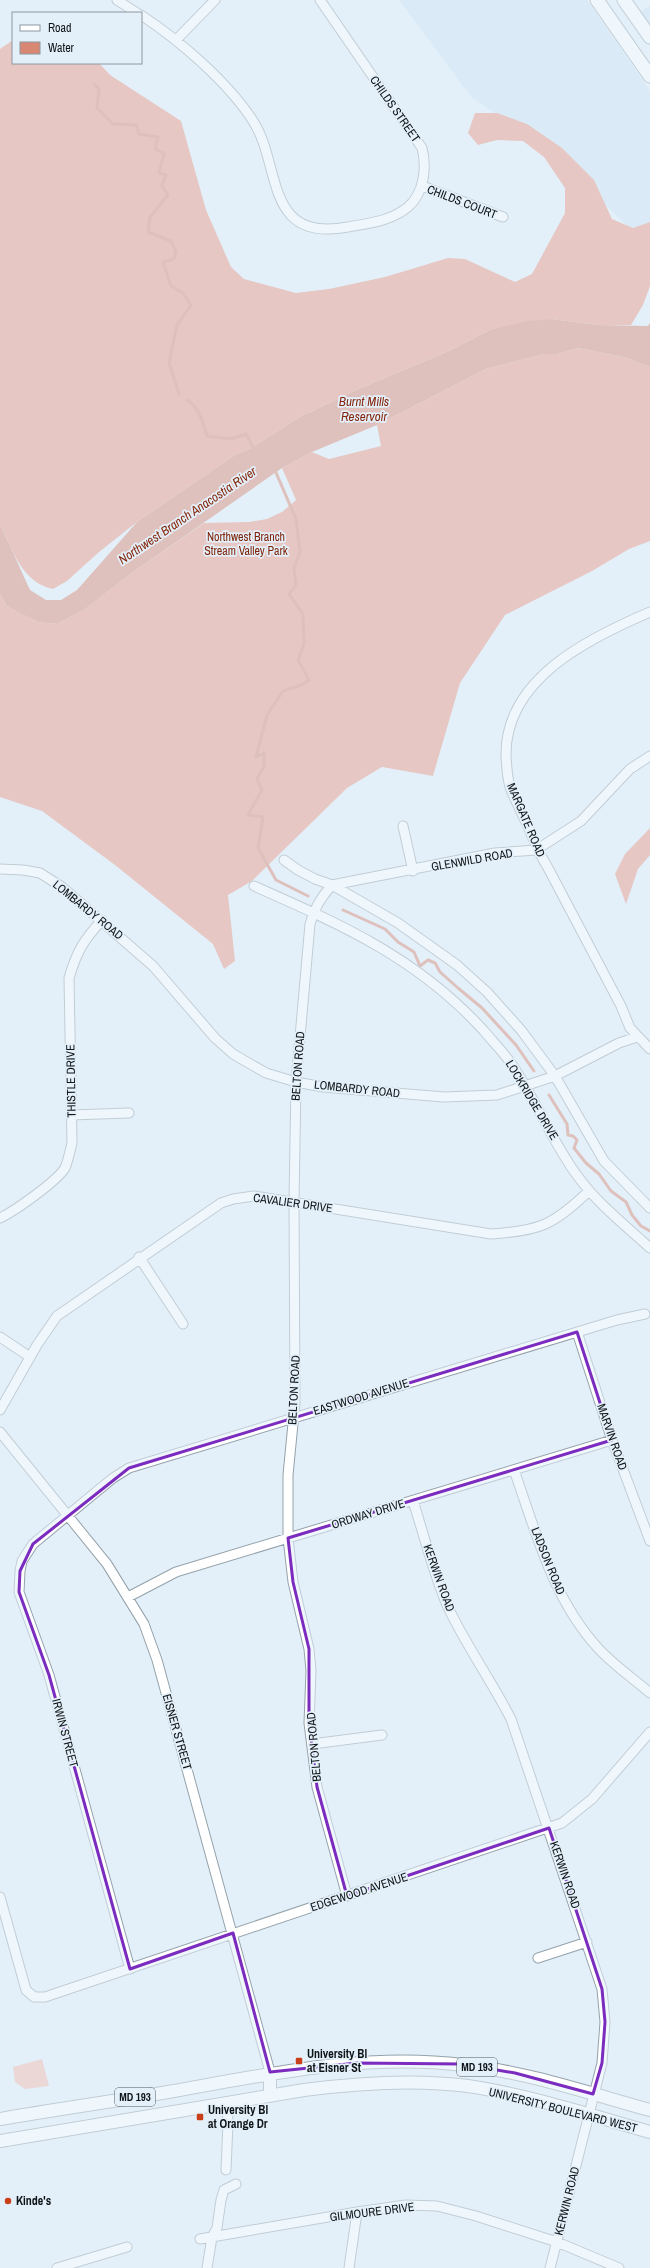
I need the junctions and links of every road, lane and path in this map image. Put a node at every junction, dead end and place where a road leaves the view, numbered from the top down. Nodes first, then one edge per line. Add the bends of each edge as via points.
1 (117, 0) edge
2 (215, 0) edge
3 (320, 0) edge
4 (597, 0) edge
5 (624, 0) edge
6 (136, 12) edge
7 (142, 16) edge
8 (650, 37) edge
9 (176, 40) junction
10 (650, 76) edge
11 (422, 186) junction
12 (503, 217) dead end
13 (650, 612) edge
14 (650, 756) edge
15 (403, 826) dead end
16 (536, 850) junction
17 (284, 860) dead end
18 (0, 868) edge
19 (413, 870) junction
20 (332, 885) junction
21 (254, 886) dead end
22 (313, 912) junction
23 (102, 920) junction
24 (637, 1037) junction
25 (650, 1049) edge
26 (555, 1076) junction
27 (296, 1082) junction
28 (524, 1086) junction
29 (129, 1113) dead end
30 (71, 1115) junction
31 (589, 1191) junction
32 (294, 1202) junction
33 (650, 1208) edge
34 (0, 1218) edge
35 (650, 1248) edge
36 (139, 1258) junction
37 (645, 1314) dead end
38 (183, 1324) dead end
39 (577, 1332) junction
40 (0, 1336) edge
41 (30, 1356) junction
42 (0, 1410) edge
43 (294, 1418) junction
44 (0, 1432) edge
45 (612, 1440) junction
46 (514, 1470) junction
47 (413, 1501) junction
48 (68, 1514) junction
49 (288, 1538) junction
50 (650, 1541) edge
51 (128, 1597) junction
52 (650, 1693) edge
53 (650, 1732) edge
54 (382, 1735) dead end
55 (312, 1744) junction
56 (549, 1828) junction
57 (347, 1896) junction
58 (0, 1897) edge
59 (233, 1933) junction
60 (588, 1942) junction
61 (538, 1958) dead end
62 (130, 1969) junction
63 (270, 2072) junction
64 (594, 2094) junction
65 (270, 2096) junction
66 (227, 2102) junction
67 (650, 2110) edge
68 (588, 2115) junction
69 (0, 2119) edge
70 (650, 2132) edge
71 (0, 2141) edge
72 (226, 2170) dead end
73 (236, 2184) dead end
74 (357, 2212) junction
75 (212, 2237) junction
76 (200, 2239) dead end
77 (557, 2242) junction
78 (127, 2247) dead end
79 (57, 2268) edge
80 (207, 2268) edge
81 (348, 2268) edge
82 (550, 2268) edge
83 (619, 2268) edge

1 - 6 street
2 - 9 street
3 - 11 street, CHILDS STREET via 422,148 425,160
4 - 10 highway
5 - 8 highway
7 - 9 street, CHILDS STREET
9 - 11 street, CHILDS STREET via 232,94 254,122 267,154 279,198 287,210 302,222 320,229 334,230 384,220 400,213 412,203
11 - 12 street, CHILDS COURT
13 - 16 street, MARGATE ROAD via 577,648 538,680 516,710 507,736 507,770 510,786 530,829
14 - 16 street, GLENWILD ROAD via 630,769 581,821
15 - 19 street
16 - 19 street, GLENWILD ROAD via 495,853
16 - 24 street, MARGATE ROAD via 547,866 621,1006 630,1028
17 - 20 street via 315,879
18 - 23 street, LOMBARDY ROAD via 40,873 62,887
19 - 20 street, GLENWILD ROAD
20 - 22 street, BELTON ROAD via 321,897
20 - 26 street via 398,923 457,965 487,992 521,1030
21 - 22 street, LOCKRIDGE DRIVE
22 - 27 street, BELTON ROAD
22 - 28 street, LOCKRIDGE DRIVE via 380,946 438,987 464,1010 497,1046 513,1066
23 - 27 street, LOMBARDY ROAD via 153,966 215,1038 233,1054 253,1067
23 - 30 street, THISTLE DRIVE via 83,941 69,978
24 - 25 street, MARGATE ROAD
24 - 26 street, LOMBARDY ROAD via 619,1043
26 - 28 street, LOMBARDY ROAD
26 - 33 street via 604,1161
27 - 28 street, LOMBARDY ROAD via 323,1087 444,1097 497,1095
27 - 32 street, BELTON ROAD
28 - 31 street, LOCKRIDGE DRIVE via 566,1158
29 - 30 street
30 - 34 street, THISTLE DRIVE via 72,1143 65,1166 59,1175
31 - 32 street, CAVALIER DRIVE via 559,1218 546,1224 523,1232 491,1234
31 - 35 street, LOCKRIDGE DRIVE
32 - 36 street, CAVALIER DRIVE via 254,1196 221,1203
32 - 43 street, BELTON ROAD
36 - 38 street
36 - 41 street, CAVALIER DRIVE via 57,1316
37 - 39 street, EASTWOOD AVENUE
39 - 43 street, EASTWOOD AVENUE
39 - 45 street, MARVIN ROAD
40 - 41 street
41 - 42 street, CAVALIER DRIVE
43 - 48 street, EASTWOOD AVENUE via 130,1468 113,1478
43 - 49 street, BELTON ROAD via 288,1475
44 - 48 street, EISNER STREET
45 - 46 street, ORDWAY DRIVE
45 - 50 street, MARVIN ROAD
46 - 47 street, ORDWAY DRIVE
46 - 52 street, LADSON ROAD via 552,1577 567,1608 598,1648
47 - 49 street, ORDWAY DRIVE
47 - 56 street, KERWIN ROAD via 446,1604 511,1719
48 - 51 street, EISNER STREET via 107,1564
48 - 62 street, IRWIN STREET via 33,1544 21,1566 19,1592 49,1675
49 - 51 street, ORDWAY DRIVE via 176,1572
49 - 55 street, BELTON ROAD via 293,1582 309,1649 309,1723
51 - 59 street, EISNER STREET via 144,1624 157,1660
53 - 56 street, EDGEWOOD AVENUE via 592,1799 562,1823
54 - 55 street
55 - 57 street, BELTON ROAD via 317,1787
56 - 57 street, EDGEWOOD AVENUE
56 - 60 street, KERWIN ROAD
57 - 59 street, EDGEWOOD AVENUE
58 - 62 street, EDGEWOOD AVENUE via 26,1990 34,1997 45,1997
59 - 62 street, EDGEWOOD AVENUE
59 - 63 street, EISNER STREET
60 - 61 street
60 - 64 street, KERWIN ROAD via 602,1989 605,2022 602,2063
63 - 64 main road, UNIVERSITY BOULEVARD WEST / MD 193 via 357,2063 462,2064 515,2073
63 - 65 main road
63 - 69 main road, UNIVERSITY BOULEVARD WEST / MD 193 via 173,2091
64 - 67 main road, UNIVERSITY BOULEVARD WEST / MD 193
64 - 68 street, KERWIN ROAD
65 - 66 main road, UNIVERSITY BOULEVARD WEST / MD 193
65 - 68 main road, UNIVERSITY BOULEVARD WEST / MD 193 via 347,2085 467,2086 515,2095
66 - 71 main road, UNIVERSITY BOULEVARD WEST / MD 193
66 - 72 street
68 - 70 main road, UNIVERSITY BOULEVARD WEST / MD 193
68 - 77 street, KERWIN ROAD
73 - 75 street via 224,2190 217,2228
74 - 75 street, GILMOURE DRIVE
74 - 77 street, GILMOURE DRIVE via 406,2205 437,2206
74 - 81 street
75 - 76 street, GILMOURE DRIVE
75 - 80 street
77 - 82 street, KERWIN ROAD
77 - 83 street, GILMOURE DRIVE
78 - 79 street

